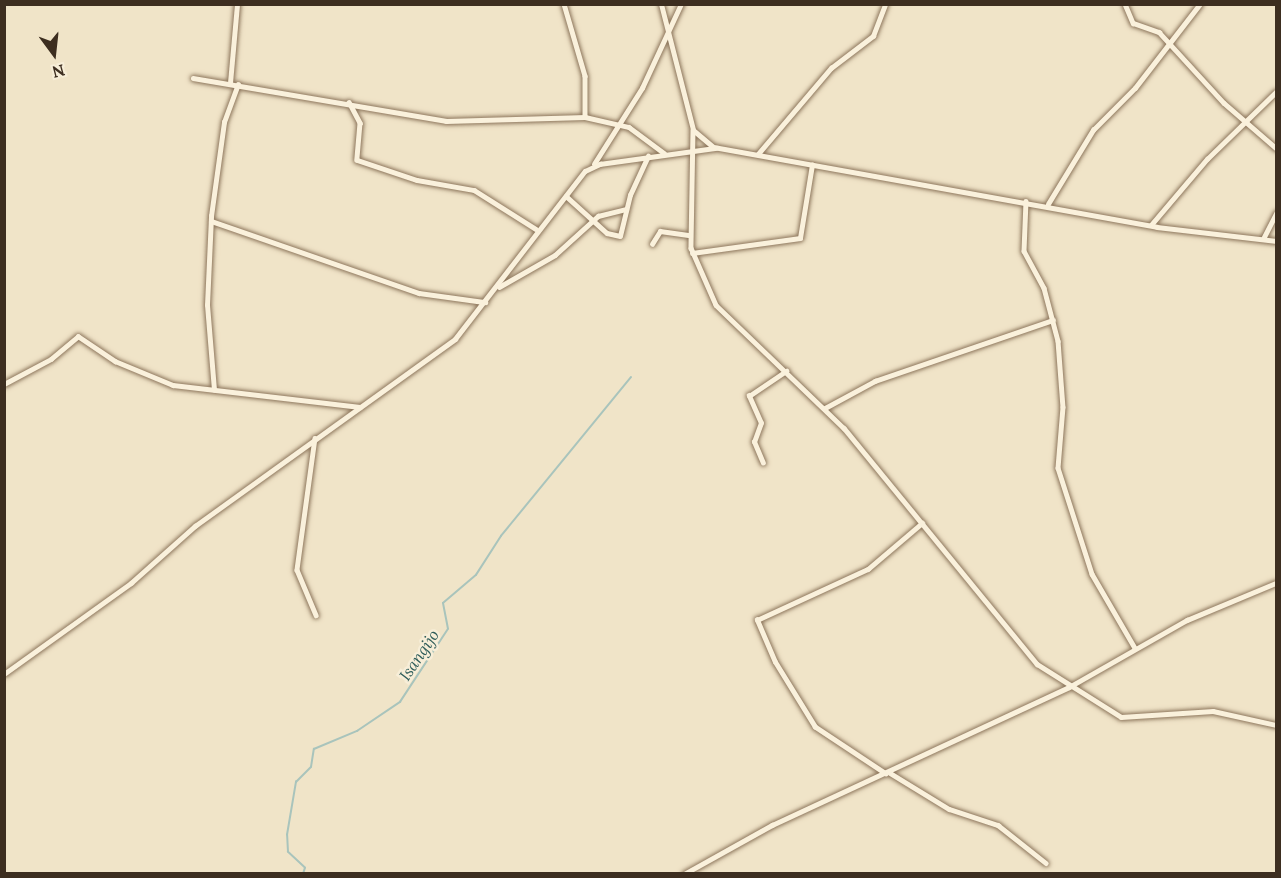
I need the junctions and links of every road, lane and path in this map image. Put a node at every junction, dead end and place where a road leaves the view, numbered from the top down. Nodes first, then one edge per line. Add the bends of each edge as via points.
1 (237, 4) edge
2 (564, 4) edge
3 (681, 4) edge
4 (885, 4) edge
5 (1125, 4) edge
6 (1200, 4) edge
7 (660, 5) edge
8 (668, 32) junction
9 (1171, 44) junction
10 (194, 78) dead end
11 (230, 83) junction
12 (238, 84) junction
13 (1276, 92) edge
14 (349, 102) junction
15 (585, 117) junction
16 (1244, 120) junction
17 (617, 123) junction
18 (693, 130) junction
19 (717, 148) junction
20 (1276, 148) edge
21 (692, 149) junction
22 (602, 150) junction
23 (664, 153) junction
24 (758, 154) junction
25 (648, 156) junction
26 (608, 163) junction
27 (593, 165) junction
28 (812, 165) junction
29 (566, 196) junction
30 (1026, 201) junction
31 (1048, 204) junction
32 (626, 209) junction
33 (1276, 213) edge
34 (592, 219) junction
35 (211, 221) junction
36 (1151, 225) junction
37 (536, 229) junction
38 (690, 235) junction
39 (1263, 239) junction
40 (1276, 241) edge
41 (652, 244) dead end
42 (692, 254) junction
43 (496, 288) junction
44 (485, 302) junction
45 (1053, 320) junction
46 (786, 370) junction
47 (4, 384) edge
48 (214, 390) junction
49 (360, 408) junction
50 (825, 408) junction
51 (315, 438) junction
52 (763, 463) dead end
53 (922, 523) junction
54 (1276, 583) edge
55 (316, 615) dead end
56 (1135, 648) junction
57 (4, 674) edge
58 (1069, 687) junction
59 (1276, 724) edge
60 (888, 774) junction
61 (1046, 863) dead end
62 (684, 873) edge

1 - 11 street
2 - 15 street via 585,76
3 - 8 street
4 - 24 street via 873,36 831,68
5 - 9 street via 1133,23 1154,29
6 - 9 street
7 - 8 street
8 - 17 street via 642,88
8 - 18 street
9 - 16 street
9 - 31 street via 1093,130
10 - 11 street
11 - 12 street
12 - 14 street
12 - 35 street via 224,122
13 - 16 street
14 - 15 street via 446,121
14 - 37 street via 360,123 357,160 417,180 474,190
15 - 17 street
16 - 20 street
16 - 36 street
17 - 22 street
17 - 23 street
18 - 19 street
18 - 21 street
19 - 21 street
19 - 24 street
21 - 23 street
21 - 38 street
22 - 26 street
22 - 27 street
23 - 25 street
24 - 28 street
25 - 26 street
25 - 32 street
26 - 27 street
27 - 29 street
28 - 30 street
28 - 42 street via 800,238
29 - 34 street
29 - 37 street
30 - 31 street
30 - 45 street via 1024,251
31 - 36 street
32 - 34 street
32 - 34 street via 620,236 610,235
33 - 39 street
34 - 43 street via 547,261
35 - 44 street via 419,293
35 - 48 street via 207,305
36 - 39 street
37 - 43 street
38 - 41 street via 660,231
38 - 42 street
39 - 40 street
42 - 46 street via 720,311
43 - 44 street
44 - 49 street via 455,339
45 - 50 street via 875,381
45 - 56 street via 1063,400 1058,468 1092,574
46 - 50 street
46 - 52 street via 749,396 761,423 754,442
47 - 48 street via 51,359 78,336 115,362 160,381
48 - 49 street
49 - 51 street
50 - 53 street
51 - 55 street via 297,570
51 - 57 street
53 - 58 street via 1037,664
53 - 60 street via 868,569 757,620 775,662 815,727
54 - 56 street
56 - 58 street
58 - 59 street via 1121,717 1212,711
58 - 60 street
60 - 61 street via 949,809 998,825
60 - 62 street via 772,825

